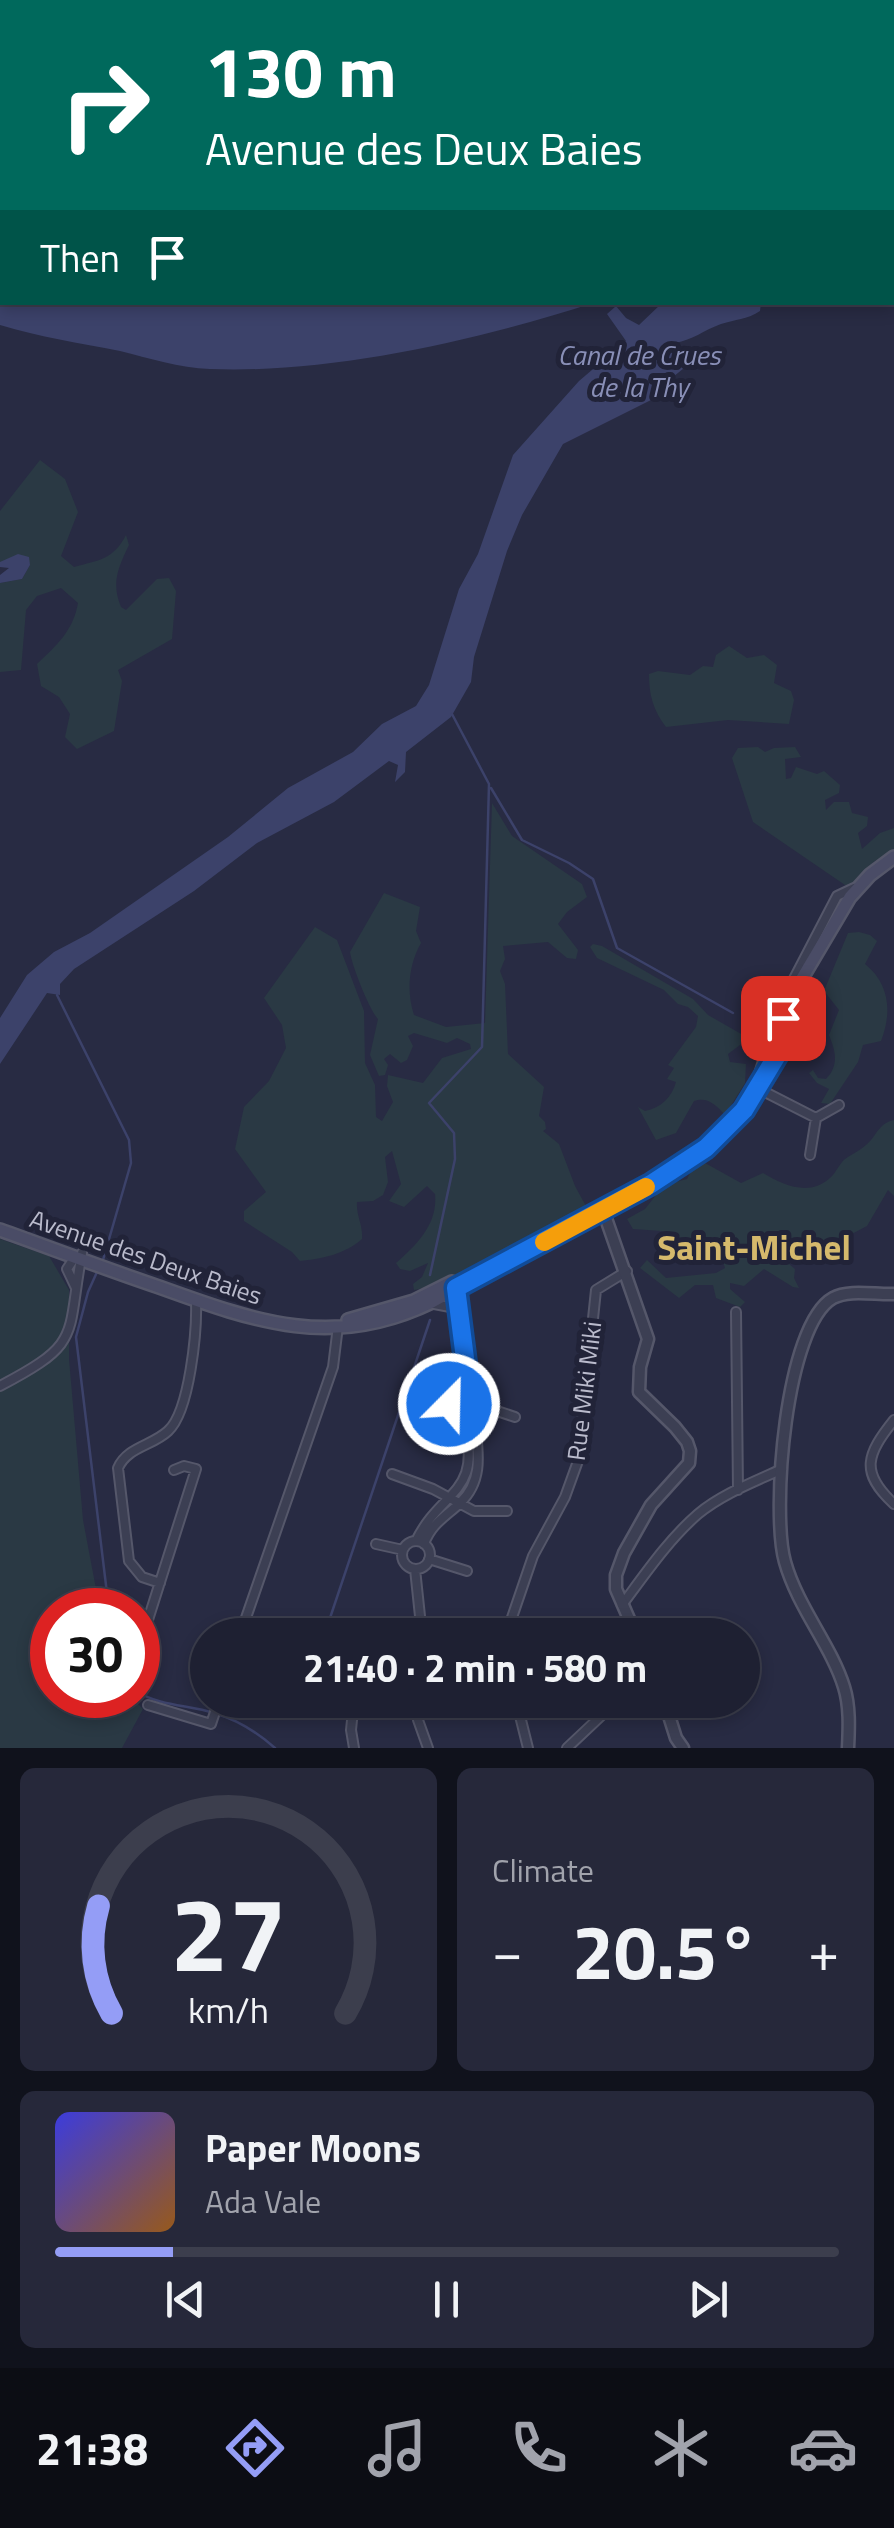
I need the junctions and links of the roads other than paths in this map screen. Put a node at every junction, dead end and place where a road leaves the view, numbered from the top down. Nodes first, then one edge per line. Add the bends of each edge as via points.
1 (894, 857) edge
2 (858, 886) junction
3 (781, 1019) junction
4 (763, 1039) junction
5 (782, 1047) junction
6 (759, 1089) junction
7 (839, 1105) dead end
8 (816, 1118) junction
9 (810, 1155) dead end
10 (602, 1208) junction
11 (0, 1227) edge
12 (80, 1257) junction
13 (488, 1263) junction
14 (108, 1266) junction
15 (626, 1270) junction
16 (76, 1288) junction
17 (452, 1290) junction
18 (894, 1294) edge
19 (196, 1301) junction
20 (429, 1303) junction
21 (453, 1311) junction
22 (736, 1312) dead end
23 (338, 1325) junction
24 (468, 1382) junction
25 (0, 1386) edge
26 (488, 1408) junction
27 (514, 1417) dead end
28 (894, 1420) edge
29 (470, 1422) junction
30 (782, 1469) junction
31 (174, 1470) dead end
32 (392, 1474) dead end
33 (738, 1490) junction
34 (450, 1498) junction
35 (460, 1503) junction
36 (894, 1504) edge
37 (507, 1511) dead end
38 (420, 1543) junction
39 (376, 1544) dead end
40 (403, 1550) junction
41 (429, 1559) junction
42 (415, 1569) junction
43 (467, 1571) dead end
44 (160, 1583) junction
45 (158, 1588) edge
46 (622, 1605) junction
47 (246, 1618) edge
48 (420, 1618) edge
49 (512, 1618) edge
50 (628, 1618) edge
51 (160, 1709) edge
52 (190, 1718) edge
53 (191, 1718) edge
54 (213, 1718) edge
55 (352, 1718) edge
56 (418, 1718) edge
57 (520, 1718) edge
58 (599, 1718) edge
59 (670, 1718) edge
60 (354, 1748) edge
61 (428, 1748) edge
62 (528, 1748) edge
63 (567, 1748) edge
64 (683, 1748) edge
65 (848, 1748) edge

1 - 2 main road, Avenue des Deux Baies
2 - 3 main road, Avenue des Deux Baies
2 - 3 street via 837,896
3 - 4 main road, Avenue des Deux Baies via 763,1026
3 - 5 main road, Avenue des Deux Baies via 792,1037
4 - 5 main road
4 - 10 main road, Avenue des Deux Baies via 762,1074 726,1121
5 - 6 main road, Avenue des Deux Baies
6 - 8 street
6 - 10 main road, Avenue des Deux Baies via 706,1148
7 - 8 street
8 - 9 street
10 - 13 main road, Avenue des Deux Baies
10 - 15 street
10 - 17 main road, Avenue des Deux Baies
11 - 12 main road, Avenue des Deux Baies
11 - 12 main road, Avenue des Deux Baies
12 - 14 main road, Avenue des Deux Baies
12 - 16 street
12 - 16 street via 66,1269
13 - 17 street
13 - 23 main road, Avenue des Deux Baies via 414,1301
14 - 19 main road, Avenue des Deux Baies
14 - 23 main road, Avenue des Deux Baies via 268,1317
15 - 46 street via 648,1338 639,1392 690,1451 689,1462 651,1505 624,1552 616,1575
15 - 49 street, Rue Miki Miki via 596,1290 578,1461
16 - 25 street via 66,1340 37,1367
17 - 20 main road, Avenue des Deux Baies
17 - 21 street
18 - 30 street via 842,1295 817,1312 800,1348
19 - 23 main road, Avenue des Deux Baies via 280,1325
19 - 44 street via 196,1342 178,1415 170,1429 128,1454 118,1468 129,1561 142,1577
20 - 21 street
20 - 23 main road, Avenue des Deux Baies via 394,1319
21 - 24 street
22 - 33 street
23 - 47 street via 333,1368
24 - 26 street via 485,1391
24 - 29 street via 456,1387 449,1404 454,1416
26 - 27 street
26 - 29 street
28 - 36 street via 870,1466
29 - 34 street via 466,1479
29 - 35 street via 479,1468
30 - 33 street
30 - 65 street via 778,1527 784,1560 845,1689
31 - 44 street via 196,1469
32 - 34 street
33 - 46 street via 696,1515
34 - 35 street
34 - 38 street via 423,1527
35 - 37 street via 474,1512
35 - 38 street
38 - 40 street
38 - 41 street
39 - 40 street
40 - 42 street via 404,1562
41 - 42 street
41 - 43 street
42 - 48 street
44 - 45 street
46 - 50 street
51 - 52 street
53 - 54 street via 211,1724
55 - 60 street
56 - 61 street
57 - 62 street
58 - 63 street
59 - 64 street

